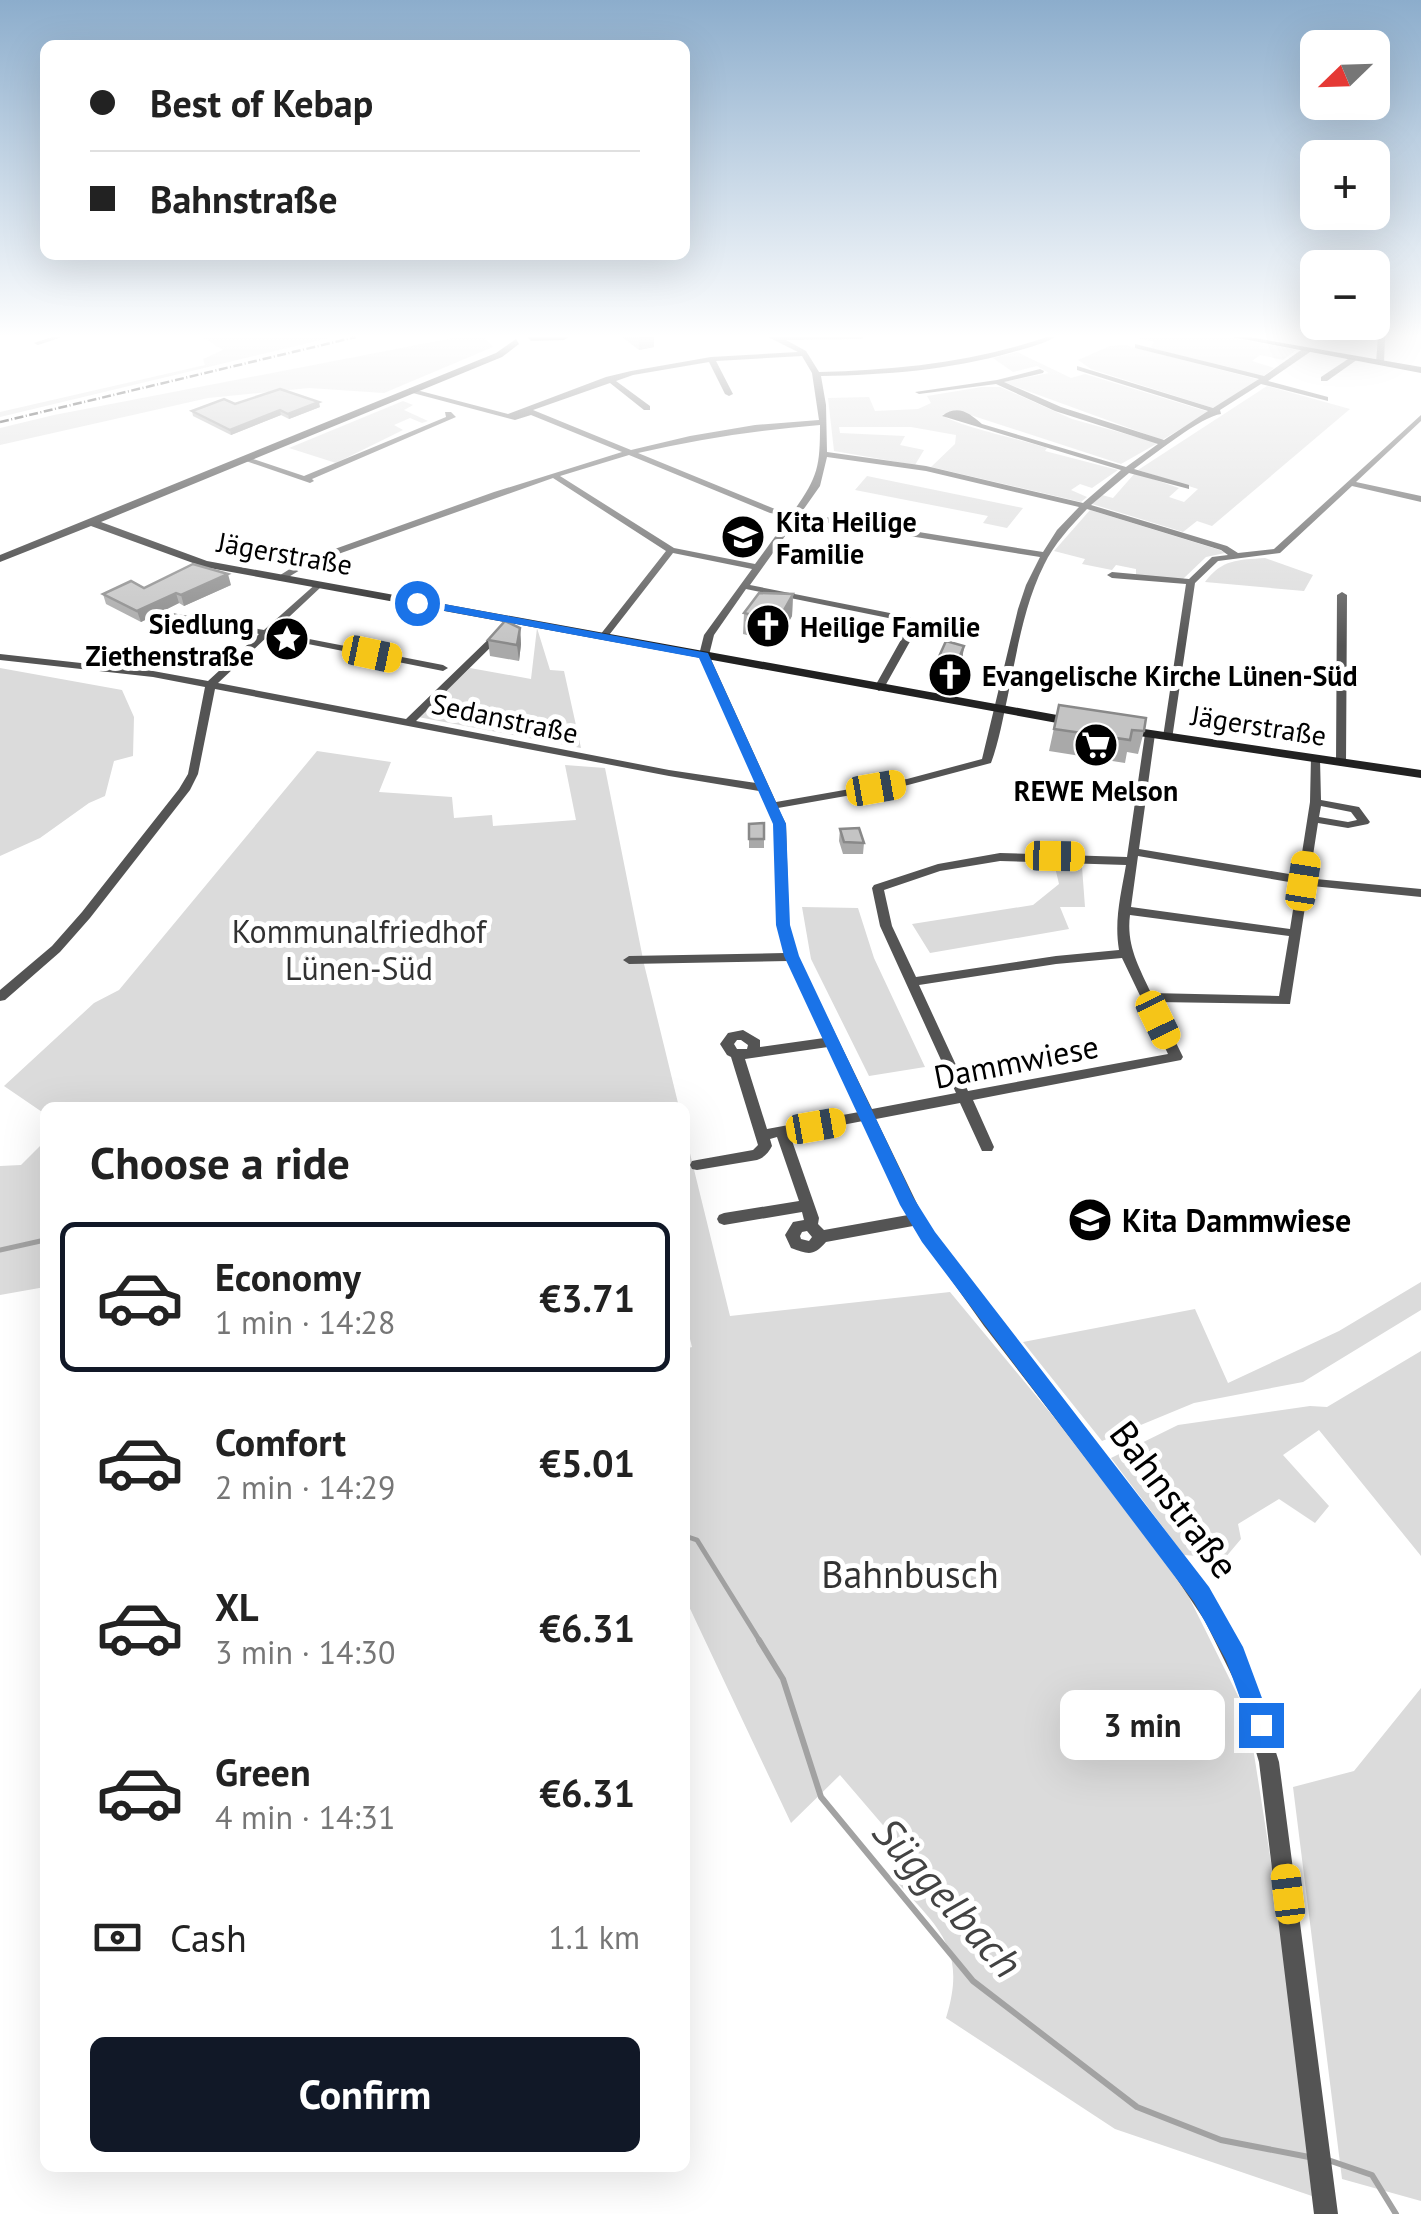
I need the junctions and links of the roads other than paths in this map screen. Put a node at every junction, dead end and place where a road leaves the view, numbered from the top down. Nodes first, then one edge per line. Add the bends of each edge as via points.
1 (289, 440) edge
2 (396, 440) edge
3 (597, 440) edge
4 (676, 440) edge
5 (823, 440) edge
6 (1032, 440) edge
7 (1156, 440) edge
8 (1173, 440) edge
9 (1395, 440) edge
10 (1167, 444) junction
11 (627, 453) junction
12 (824, 454) junction
13 (244, 459) junction
14 (1130, 470) junction
15 (557, 477) junction
16 (304, 479) junction
17 (1350, 483) junction
18 (318, 484) dead end
19 (1186, 488) dead end
20 (1421, 499) edge
21 (1086, 505) junction
22 (794, 516) junction
23 (92, 522) junction
24 (671, 550) junction
25 (1044, 555) junction
26 (1236, 556) junction
27 (0, 559) edge
28 (757, 566) junction
29 (1112, 575) dead end
30 (279, 578) junction
31 (1191, 582) junction
32 (318, 585) junction
33 (744, 586) junction
34 (1342, 595) dead end
35 (175, 615) dead end
36 (511, 620) junction
37 (265, 632) junction
38 (603, 637) junction
39 (704, 655) junction
40 (0, 657) edge
41 (442, 668) dead end
42 (211, 684) junction
43 (879, 688) junction
44 (998, 711) junction
45 (410, 721) junction
46 (1092, 725) edge
47 (1111, 728) edge
48 (1150, 734) junction
49 (1168, 737) junction
50 (1316, 759) junction
51 (1342, 763) junction
52 (1421, 774) edge
53 (764, 788) junction
54 (1316, 802) junction
55 (772, 806) junction
56 (1314, 820) junction
57 (1131, 856) junction
58 (1289, 878) dead end
59 (1316, 882) dead end
60 (1421, 893) edge
61 (1122, 910) junction
62 (1293, 933) junction
63 (1126, 953) junction
64 (792, 956) junction
65 (629, 960) dead end
66 (912, 982) junction
67 (0, 997) edge
68 (1146, 998) junction
69 (831, 1042) junction
70 (966, 1098) junction
71 (866, 1118) junction
72 (782, 1132) junction
73 (762, 1135) junction
74 (987, 1148) dead end
75 (697, 1165) dead end
76 (807, 1205) junction
77 (724, 1219) dead end
78 (917, 1219) junction
79 (1326, 2202) edge

1 - 13 street
2 - 16 street
3 - 11 street
4 - 11 street
5 - 12 street
6 - 14 street
7 - 10 street
8 - 10 street
9 - 17 street
10 - 14 street
11 - 15 street
11 - 22 street
12 - 21 street
12 - 22 street via 816,486
13 - 16 street
13 - 23 street
14 - 19 street
14 - 21 street
15 - 24 street
15 - 30 street via 307,562
16 - 18 street
17 - 20 street
17 - 26 street via 1277,550
21 - 25 street
21 - 26 street
22 - 25 street
22 - 28 street
23 - 27 street
23 - 30 street, Jägerstraße via 196,562
24 - 28 street
24 - 38 street
25 - 44 street
26 - 31 street via 1209,562
28 - 33 street
29 - 31 street
30 - 32 street, Jägerstraße
31 - 49 street
32 - 36 street, Jägerstraße
32 - 37 street
33 - 39 street via 709,636
33 - 43 street via 907,619 912,628
34 - 51 street
35 - 37 street
36 - 38 street, Jägerstraße
36 - 45 street
37 - 41 street
37 - 42 street
38 - 39 street, Jägerstraße
39 - 43 street, Jägerstraße
39 - 53 street, Bahnstraße
40 - 42 street, Sedanstraße
42 - 45 street, Sedanstraße
42 - 67 street via 184,790 86,916
43 - 44 street, Jägerstraße
44 - 46 street, Jägerstraße
44 - 55 street via 987,761
45 - 53 street, Sedanstraße
47 - 48 street, Jägerstraße
48 - 49 street, Jägerstraße
48 - 57 street
49 - 50 street, Jägerstraße
50 - 51 street, Jägerstraße
50 - 54 street
51 - 52 street, Jägerstraße
53 - 55 street, Bahnstraße
54 - 56 street
54 - 56 street via 1355,809 1364,822
55 - 64 street, Bahnstraße via 781,830 783,925
56 - 62 street via 1302,914
57 - 58 street
57 - 61 street
57 - 66 street via 1000,856 883,883 878,888 886,926
59 - 60 street
61 - 62 street
61 - 63 street
62 - 68 street via 1285,1001
63 - 66 street
63 - 68 street
64 - 65 street
64 - 69 street, Bahnstraße
66 - 70 street
68 - 70 street, Dammwiese via 1176,1057
69 - 71 street, Bahnstraße
69 - 73 street via 745,1052
70 - 71 street, Dammwiese
70 - 74 street
71 - 72 street, Dammwiese
71 - 78 street, Bahnstraße
72 - 73 street, Dammwiese
72 - 76 street
73 - 75 street via 764,1146 756,1155
76 - 77 street
76 - 78 street via 816,1231
78 - 79 street, Bahnstraße via 1185,1572 1235,1655 1269,1762

